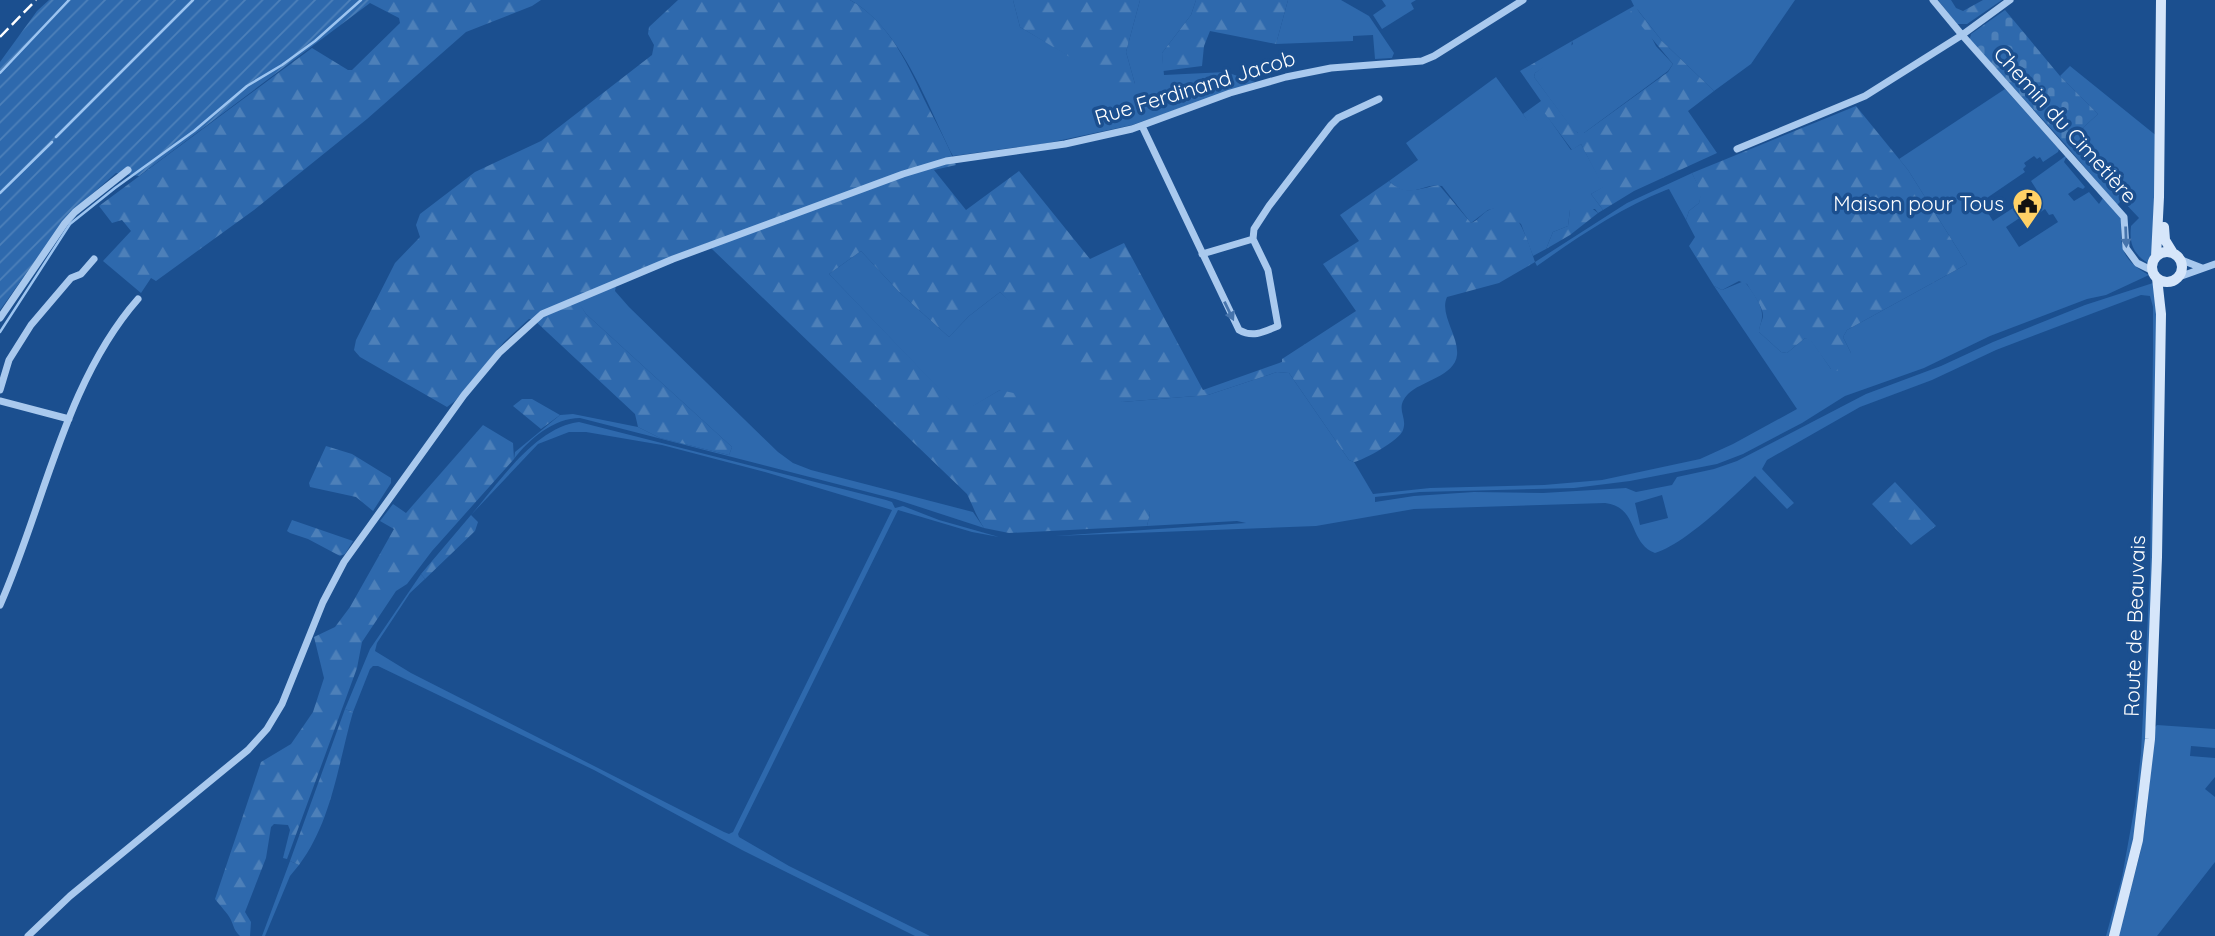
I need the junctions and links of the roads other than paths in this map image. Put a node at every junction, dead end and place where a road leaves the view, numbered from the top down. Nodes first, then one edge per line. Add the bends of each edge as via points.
1 (1523, 0) edge
2 (1933, 0) edge
3 (2010, 0) edge
4 (2164, 0) edge
5 (1962, 36) junction
6 (1379, 99) dead end
7 (1142, 126) junction
8 (1737, 149) dead end
9 (128, 170) dead end
10 (1253, 239) junction
11 (1202, 254) junction
12 (2176, 256) junction
13 (2156, 257) junction
14 (94, 259) dead end
15 (2215, 264) edge
16 (2202, 268) junction
17 (2155, 275) junction
18 (2175, 279) junction
19 (138, 299) dead end
20 (2161, 314) junction
21 (0, 318) edge
22 (0, 390) edge
23 (0, 401) edge
24 (69, 419) junction
25 (0, 606) edge
26 (28, 936) edge
27 (2115, 936) edge

1 - 7 street, Rue Ferdinand Jacob via 1422,61 1331,68 1286,77
2 - 5 street, Chemin du Cimetière
3 - 5 street
4 - 12 main road via 2164,228 2165,240
4 - 13 main road
5 - 8 street via 1865,96
5 -> 17 street, Chemin du Cimetière via 2124,217 2126,248
6 - 10 street via 1331,125 1269,206
7 - 11 street
7 - 26 street, Rue Ferdinand Jacob via 1065,144 946,161 903,174 542,313 499,353 464,395 344,562 267,729
9 - 21 street via 65,223
10 - 11 street
11 -> 10 street via 1239,330 1256,335 1278,326 1268,270
12 - 13 main road via 2165,252
12 - 16 street
12 - 18 main road via 2181,269
13 - 17 main road via 2152,264
14 - 22 street via 71,278 31,326 9,360
15 - 16 street
16 - 18 street
17 - 18 main road via 2164,281
17 - 20 main road, Route de Beauvais
18 - 20 main road, Route de Beauvais
19 - 24 street via 114,332
20 - 27 main road, Route de Beauvais via 2149,752 2138,840
23 - 24 street
24 - 25 street

